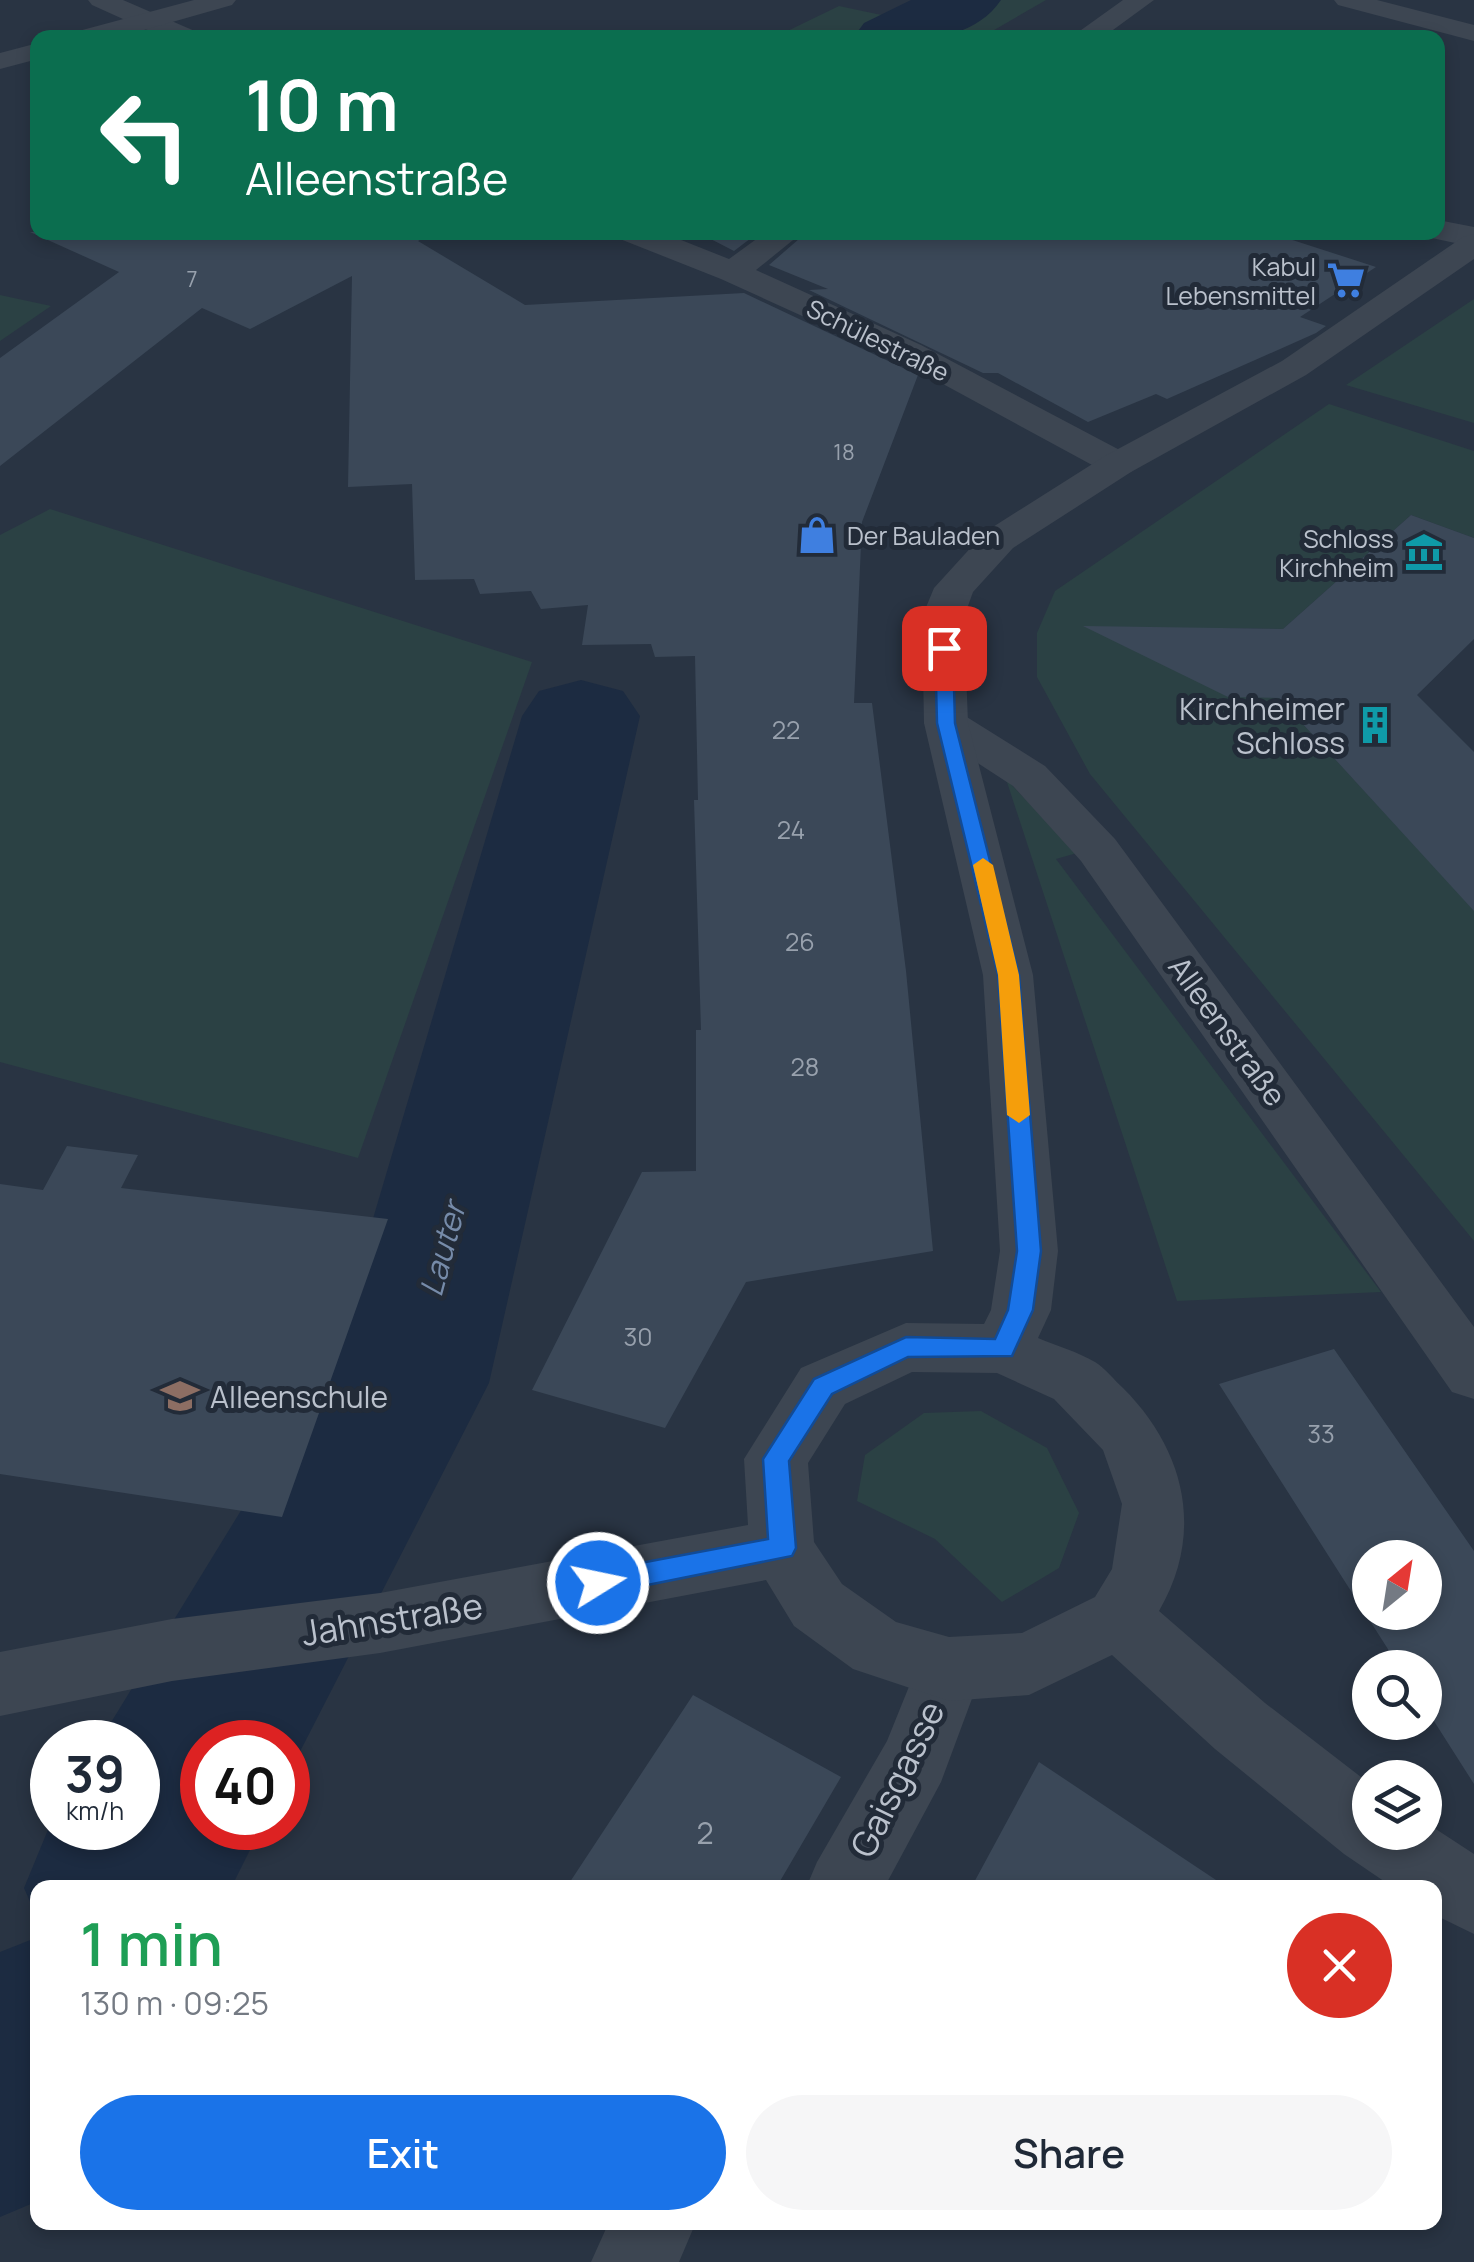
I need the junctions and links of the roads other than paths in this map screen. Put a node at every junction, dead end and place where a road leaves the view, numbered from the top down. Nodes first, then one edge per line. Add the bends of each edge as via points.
1 (101, 0) edge
2 (222, 0) edge
3 (1142, 0) edge
4 (1347, 0) edge
5 (150, 20) junction
6 (113, 30) edge
7 (171, 30) edge
8 (1095, 30) edge
9 (1474, 33) edge
10 (30, 52) edge
11 (0, 61) edge
12 (1445, 232) edge
13 (651, 240) edge
14 (776, 240) edge
15 (1474, 240) edge
16 (733, 272) junction
17 (1118, 464) junction
18 (946, 723) junction
19 (1003, 1349) junction
20 (1474, 1374) edge
21 (782, 1548) junction
22 (1119, 1618) junction
23 (948, 1669) junction
24 (0, 1684) edge
25 (1352, 1814) edge
26 (1402, 1850) edge
27 (847, 1880) edge
28 (1474, 1897) edge
29 (651, 2230) edge
30 (633, 2262) edge

1 - 5 street
2 - 5 street
3 - 8 street
4 - 9 street
5 - 6 street
5 - 7 street
10 - 11 street
12 - 15 street
13 - 16 street, Schülestraße
14 - 16 street
15 - 17 street via 1294,368
16 - 17 street, Schülestraße via 909,352
17 - 18 street via 999,540 954,588 943,617
18 - 19 street via 1008,975 1029,1251 1021,1310
18 - 20 street, Alleenstraße via 1029,776 1098,850
19 - 21 street via 906,1347 823,1386 776,1459
19 - 22 street via 1076,1381 1130,1436 1154,1504 1144,1576
21 - 23 street via 818,1604 877,1647
21 - 24 street, Jahnstraße via 380,1623 172,1650
22 - 23 street via 1029,1664
22 - 25 street
23 - 27 street, Gaisgasse via 916,1758
26 - 28 street
29 - 30 street

